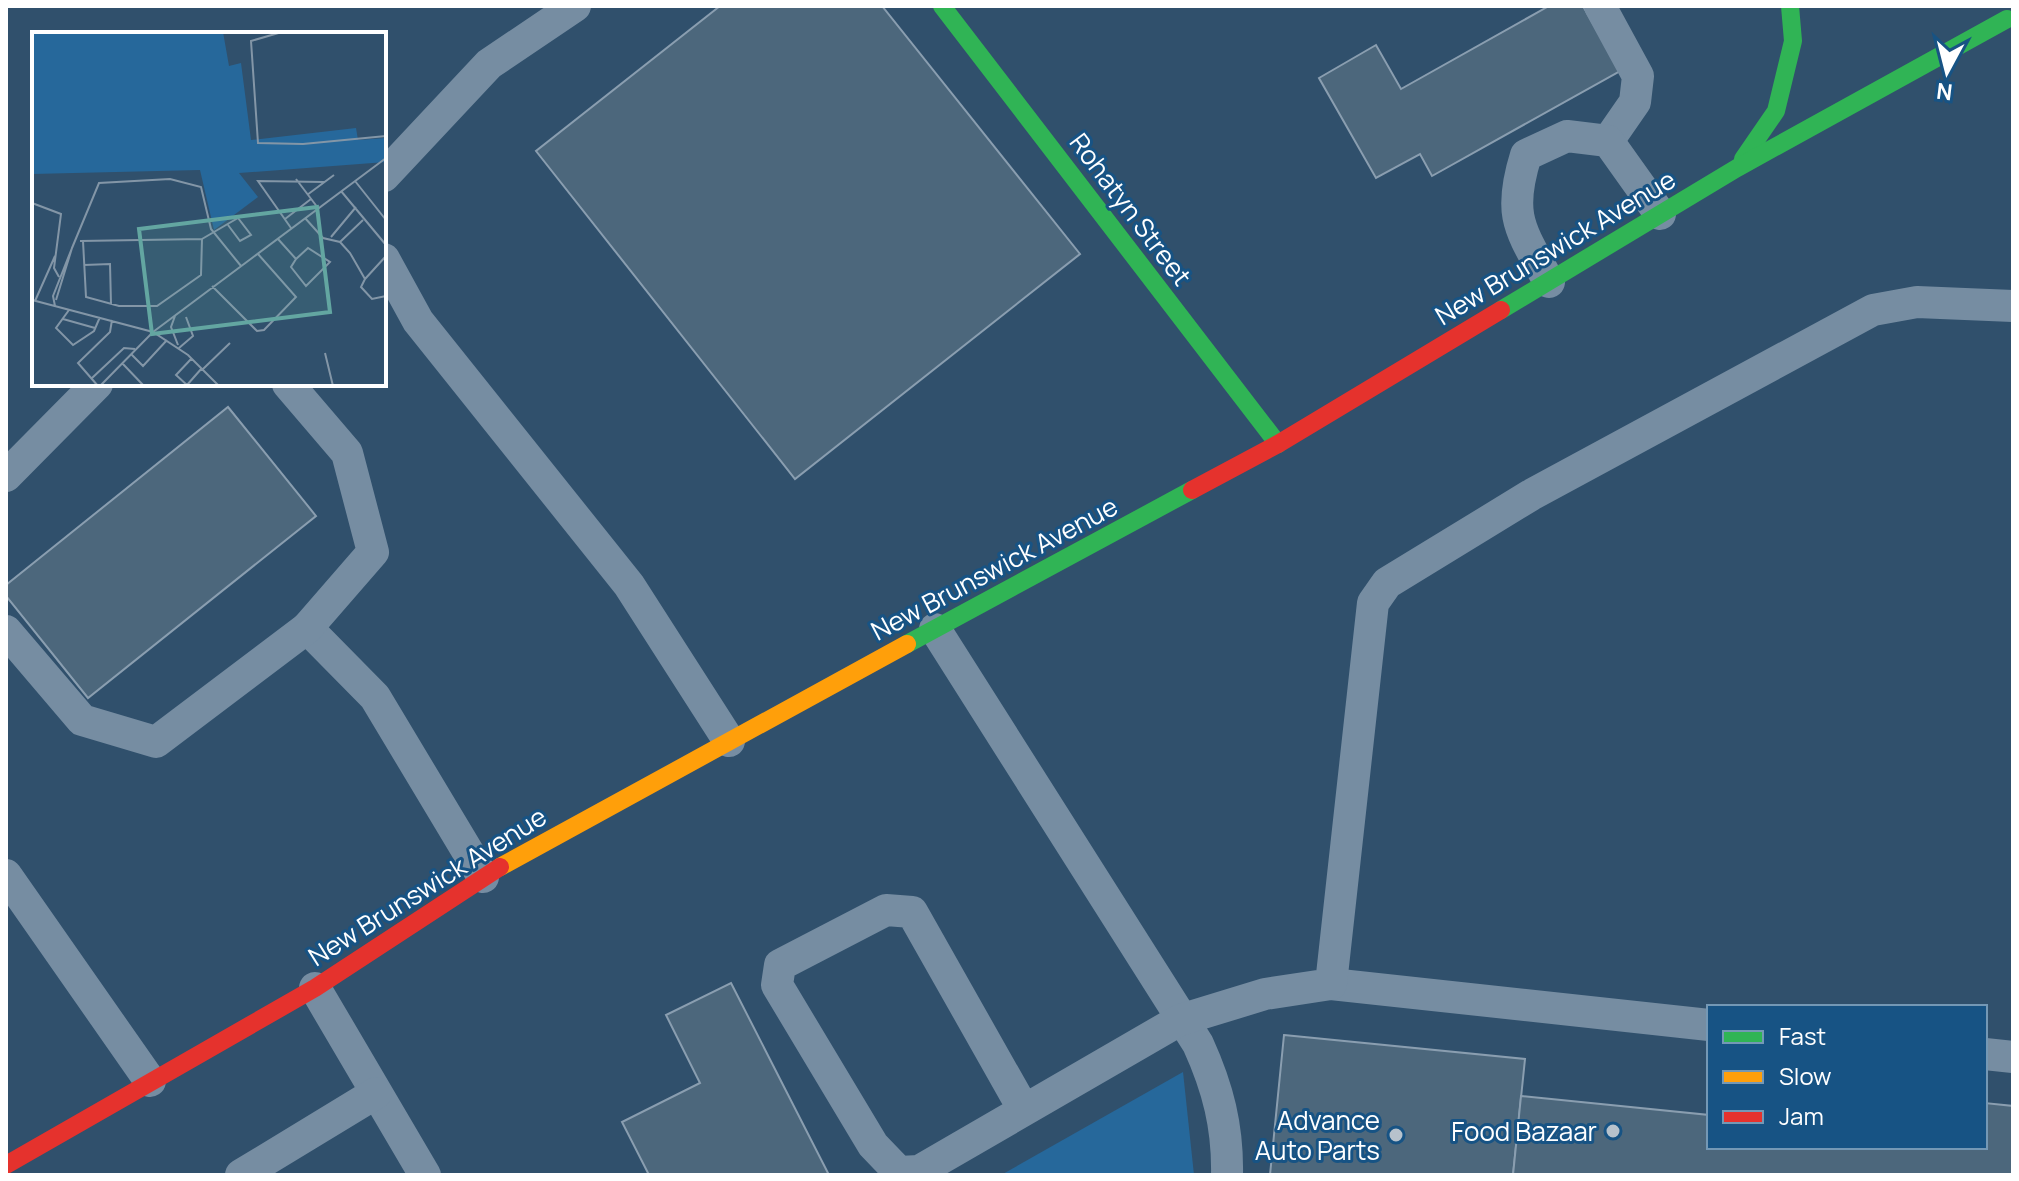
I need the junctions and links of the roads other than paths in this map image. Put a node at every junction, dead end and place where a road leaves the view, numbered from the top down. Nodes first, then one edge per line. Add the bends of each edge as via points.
1 (575, 6) edge
2 (942, 6) edge
3 (1600, 6) edge
4 (1790, 6) edge
5 (1991, 6) edge
6 (2010, 20) edge
7 (1608, 141) junction
8 (1737, 168) junction
9 (386, 174) edge
10 (1660, 214) junction
11 (386, 263) edge
12 (1549, 282) junction
13 (2013, 306) edge
14 (95, 386) edge
15 (290, 386) edge
16 (1278, 444) junction
17 (6, 476) edge
18 (307, 628) junction
19 (935, 629) junction
20 (6, 631) edge
21 (729, 741) junction
22 (6, 875) edge
23 (483, 877) junction
24 (1331, 984) junction
25 (315, 988) junction
26 (1180, 1020) junction
27 (1707, 1025) edge
28 (1987, 1054) edge
29 (2013, 1057) edge
30 (150, 1081) junction
31 (376, 1093) junction
32 (1024, 1110) junction
33 (6, 1165) edge
34 (241, 1175) edge
35 (425, 1175) edge
36 (1227, 1175) edge

1 - 9 lane via 489,64
2 - 16 street, Rohatyn Street
3 - 7 lane via 1638,76 1635,102
4 - 8 street via 1793,41 1776,111
5 - 6 street
6 - 8 street, New Brunswick Avenue
7 - 10 lane
7 - 12 lane via 1567,136 1526,155 1517,184 1518,225
8 - 10 street, New Brunswick Avenue
10 - 12 street, New Brunswick Avenue
11 - 21 lane via 418,321 629,585
12 - 16 street, New Brunswick Avenue
13 - 24 lane via 1917,302 1873,310 1531,495 1387,583 1373,603
14 - 17 lane
15 - 18 lane via 347,453 373,552
16 - 19 street, New Brunswick Avenue
18 - 20 lane via 156,742 82,720
18 - 23 lane via 375,697
19 - 21 street, New Brunswick Avenue
19 - 26 lane
21 - 23 street, New Brunswick Avenue
22 - 30 lane
23 - 25 street, New Brunswick Avenue
24 - 26 lane via 1265,994
24 - 27 lane
25 - 30 street, New Brunswick Avenue
25 - 31 lane
26 - 32 lane
26 - 36 lane via 1218,1087 1228,1142
28 - 29 lane
30 - 33 street, New Brunswick Avenue
31 - 34 lane
31 - 35 lane
32 - 32 lane via 919,1171 899,1172 873,1145 777,985 780,965 886,910 912,912

